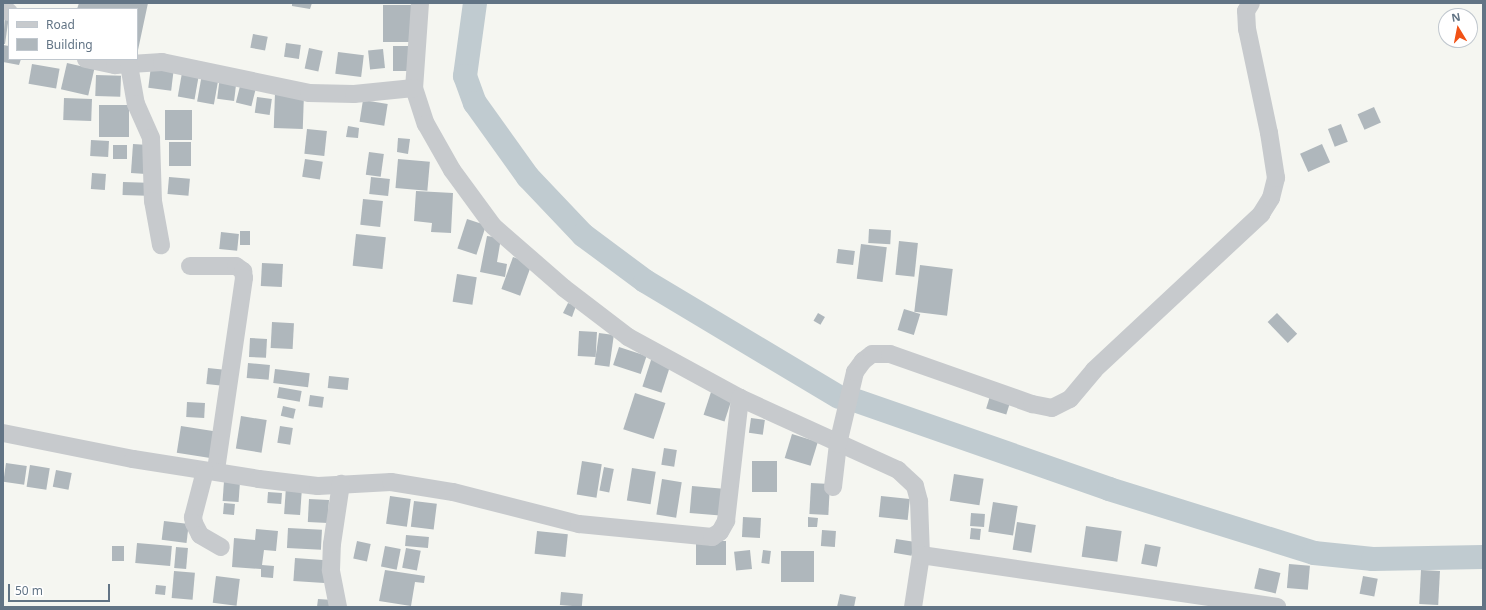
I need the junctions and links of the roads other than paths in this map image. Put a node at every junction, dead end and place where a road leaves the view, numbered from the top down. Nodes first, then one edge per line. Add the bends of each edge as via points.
1 (420, 3) edge
2 (1250, 3) edge
3 (91, 60) edge
4 (129, 65) junction
5 (414, 88) junction
6 (161, 245) dead end
7 (190, 266) dead end
8 (740, 398) junction
9 (3, 433) edge
10 (838, 444) junction
11 (210, 471) junction
12 (341, 484) junction
13 (833, 487) dead end
14 (220, 547) dead end
15 (921, 556) junction
16 (338, 607) edge
17 (914, 607) edge
18 (1277, 607) edge

1 - 5 street
2 - 10 street via 1246,11 1247,29 1276,178 1271,198 1261,214 1134,330 1094,370 1070,399 1060,405 1046,408 890,354 872,354 855,372
3 - 4 street
4 - 5 street via 162,62 309,93 354,94
4 - 6 street via 136,104 150,138 153,201
5 - 8 street via 426,124 452,170 494,226 564,288 628,337
7 - 11 street via 236,266 243,271 244,278
8 - 10 street
8 - 12 street via 726,521 720,532 712,537 579,524 453,492 391,482
9 - 11 street
10 - 13 street
10 - 15 street via 898,470 914,486 918,501
11 - 12 street via 304,485
11 - 14 street via 194,523 200,535
12 - 16 street via 332,544 332,570
15 - 17 street
15 - 18 street

